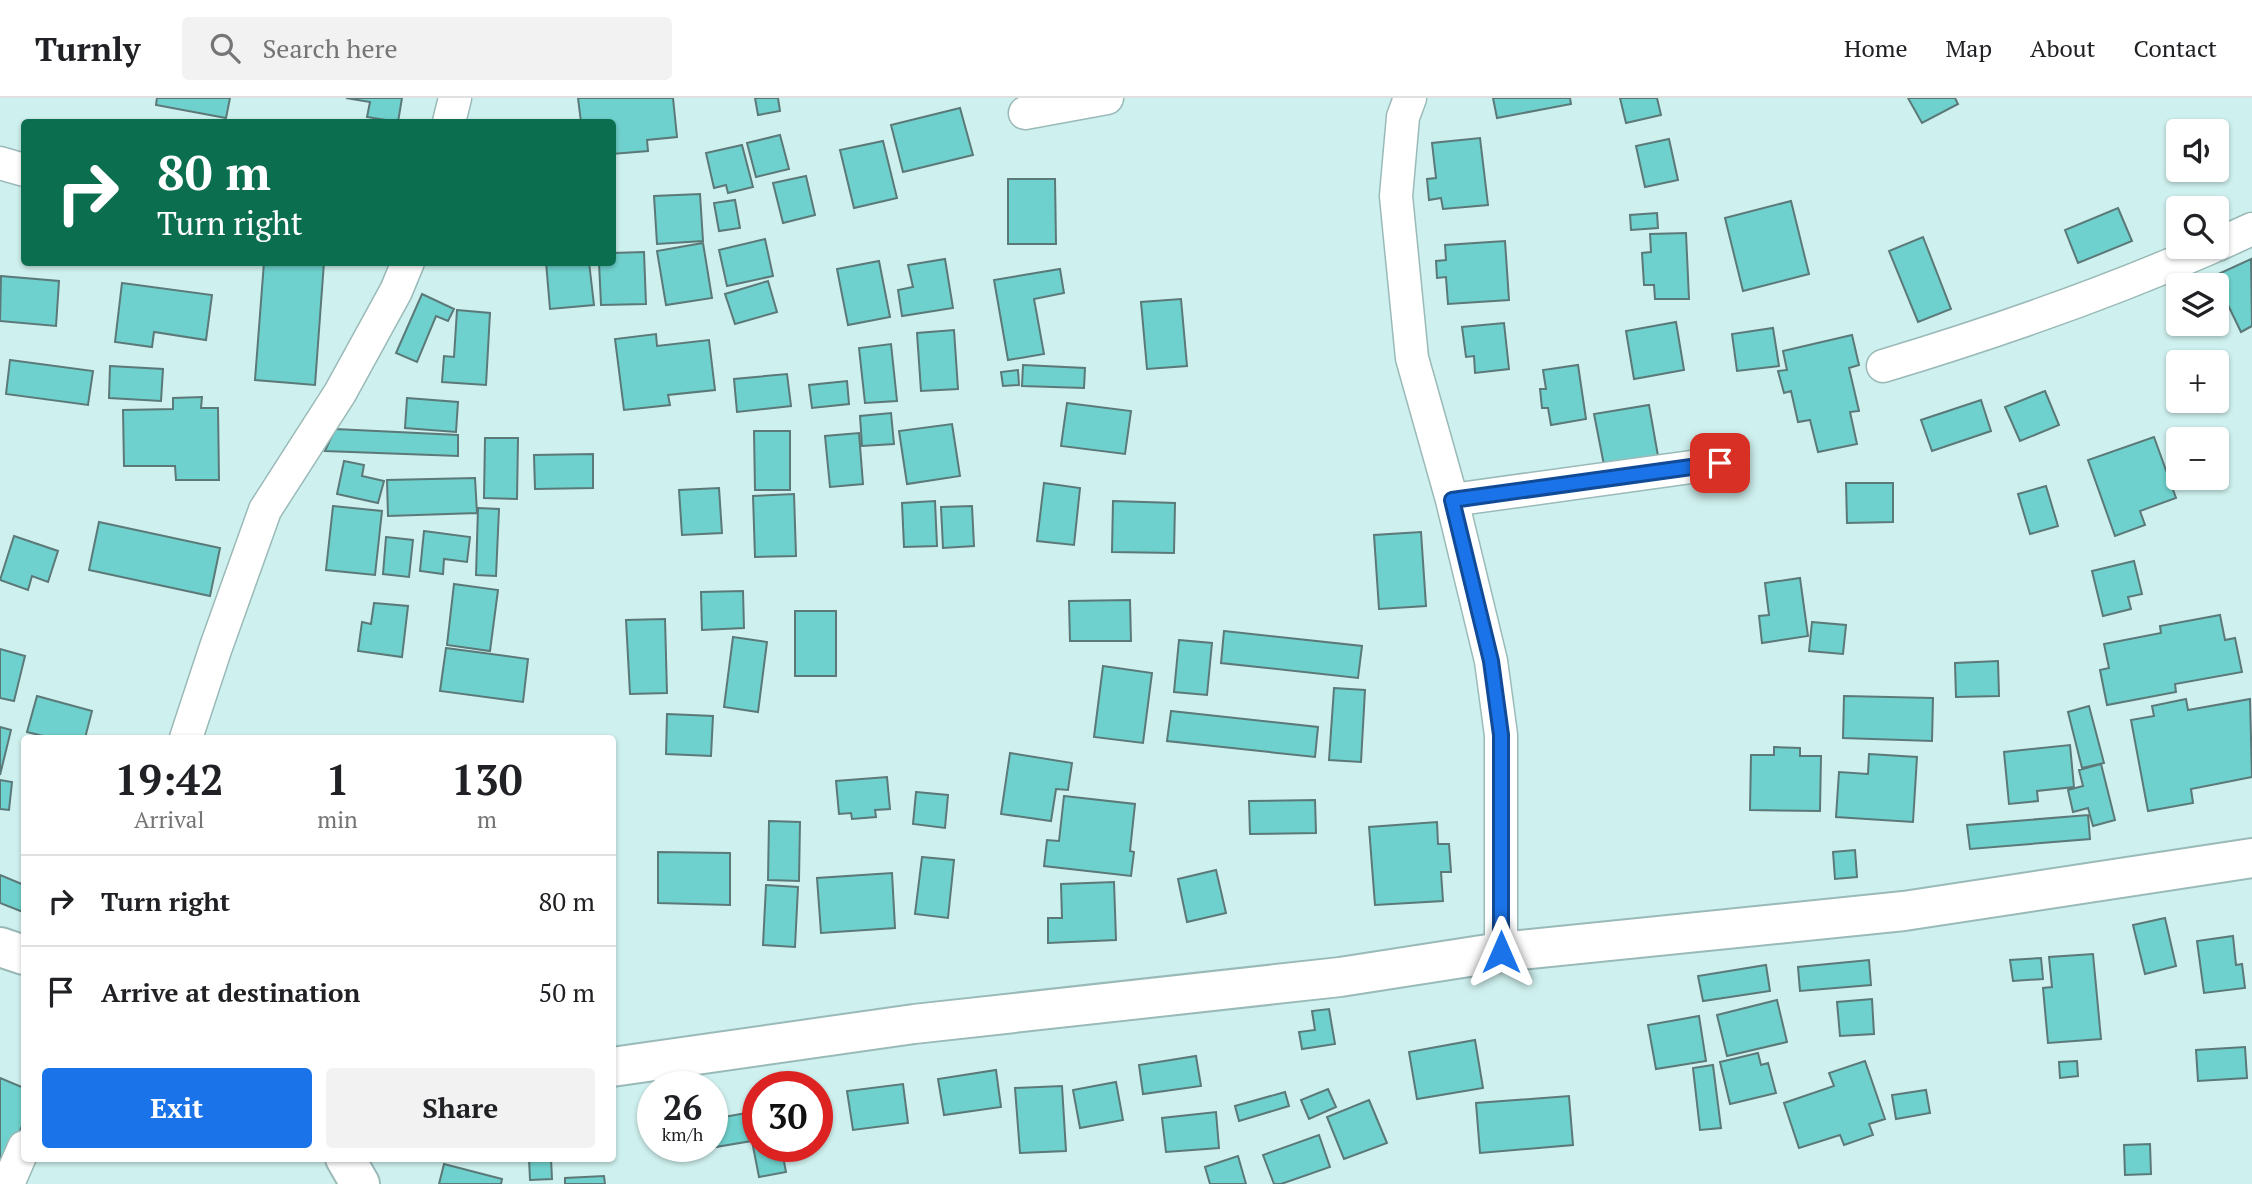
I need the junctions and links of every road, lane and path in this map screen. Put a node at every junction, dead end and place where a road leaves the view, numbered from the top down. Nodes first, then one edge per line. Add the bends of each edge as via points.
1 (455, 98) edge
2 (1107, 98) edge
3 (1410, 98) edge
4 (1025, 113) dead end
5 (450, 119) edge
6 (0, 163) edge
7 (21, 169) edge
8 (2252, 229) edge
9 (2229, 240) edge
10 (2183, 259) edge
11 (406, 266) edge
12 (1883, 366) dead end
13 (1720, 463) dead end
14 (1452, 500) junction
15 (187, 735) edge
16 (2252, 859) edge
17 (0, 947) edge
18 (1501, 952) junction
19 (21, 954) edge
20 (616, 1066) edge
21 (21, 1154) edge
22 (347, 1162) edge
23 (8, 1184) edge
24 (360, 1184) edge

1 - 5 street
2 - 4 street
3 - 14 street via 1403,117 1396,195 1412,358
6 - 7 street
8 - 9 street
10 - 12 street via 2040,316
11 - 15 street via 340,393 265,510
13 - 14 street
14 - 18 street via 1491,661 1501,735
16 - 18 street via 1904,911
17 - 19 street
18 - 20 street via 1340,977 914,1024
21 - 23 street
22 - 24 street

